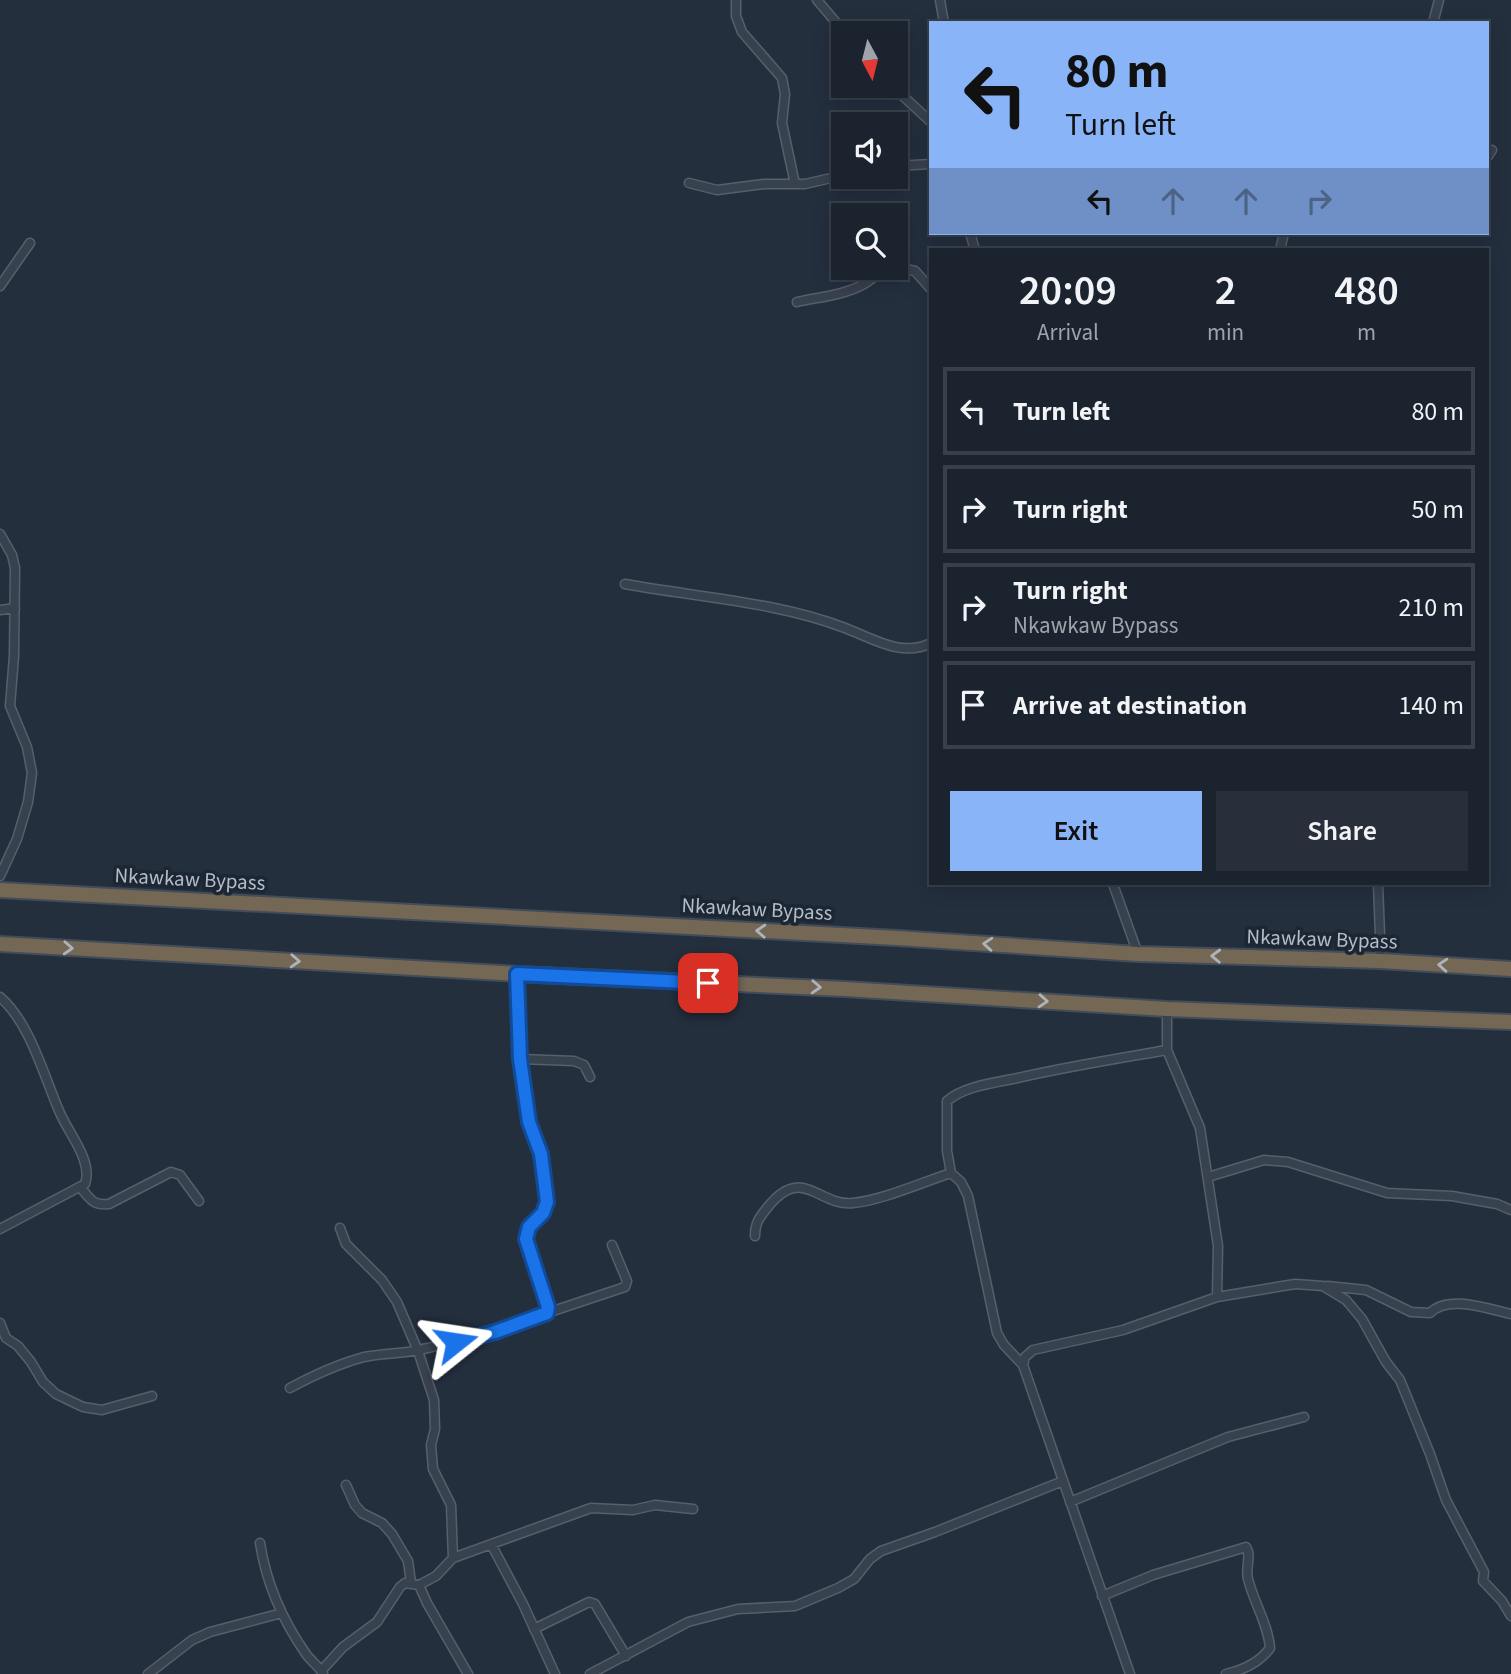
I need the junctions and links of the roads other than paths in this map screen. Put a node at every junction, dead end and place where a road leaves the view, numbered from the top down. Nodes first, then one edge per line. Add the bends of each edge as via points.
1 (736, 0) edge
2 (817, 0) edge
3 (940, 0) edge
4 (1439, 0) edge
5 (835, 21) edge
6 (944, 21) edge
7 (1434, 21) edge
8 (905, 98) edge
9 (929, 120) edge
10 (929, 164) edge
11 (908, 165) edge
12 (831, 178) edge
13 (689, 183) dead end
14 (795, 184) junction
15 (30, 243) dead end
16 (908, 270) edge
17 (869, 280) edge
18 (0, 286) edge
19 (929, 288) edge
20 (797, 302) dead end
21 (0, 534) edge
22 (625, 584) dead end
23 (15, 608) junction
24 (0, 610) edge
25 (929, 644) edge
26 (0, 876) edge
27 (1113, 885) edge
28 (1378, 885) edge
29 (0, 890) edge
30 (0, 944) edge
31 (1138, 954) junction
32 (1381, 961) junction
33 (1511, 969) edge
34 (517, 974) junction
35 (0, 997) edge
36 (1167, 1009) junction
37 (1511, 1022) edge
38 (1167, 1050) junction
39 (520, 1059) junction
40 (590, 1077) dead end
41 (951, 1173) junction
42 (1208, 1177) junction
43 (80, 1187) junction
44 (199, 1201) dead end
45 (1511, 1210) edge
46 (340, 1228) dead end
47 (0, 1229) edge
48 (755, 1236) dead end
49 (612, 1245) dead end
50 (1323, 1286) junction
51 (1217, 1297) junction
52 (547, 1313) junction
53 (1511, 1314) edge
54 (0, 1322) edge
55 (3, 1341) edge
56 (418, 1350) junction
57 (1023, 1365) junction
58 (290, 1388) dead end
59 (152, 1396) dead end
60 (1304, 1417) dead end
61 (1063, 1481) junction
62 (346, 1485) dead end
63 (1070, 1502) junction
64 (692, 1509) dead end
65 (260, 1543) dead end
66 (491, 1544) junction
67 (453, 1558) junction
68 (415, 1584) junction
69 (1102, 1596) junction
70 (282, 1614) junction
71 (1511, 1616) edge
72 (534, 1629) junction
73 (626, 1656) junction
74 (323, 1672) edge
75 (148, 1674) edge
76 (468, 1674) edge
77 (555, 1674) edge
78 (590, 1674) edge
79 (1129, 1674) edge
80 (1226, 1674) edge

1 - 14 street via 742,32 782,78 782,123
2 - 5 street
3 - 6 street
4 - 7 street
8 - 9 street
10 - 11 street
12 - 14 street
13 - 14 street via 717,190
15 - 18 street
16 - 19 street
17 - 20 street
21 - 23 street via 15,568
22 - 25 street via 740,602 832,623 894,649
23 - 24 street
23 - 26 street via 10,706 32,773 17,839
27 - 31 street
28 - 32 street
31 -> 29 highway, Nkawkaw Bypass
30 -> 34 highway
32 -> 31 highway, Nkawkaw Bypass
33 -> 32 highway, Nkawkaw Bypass
34 -> 36 highway
34 - 39 street
35 - 43 street via 19,1019 83,1160 87,1179
36 - 37 highway
36 - 38 street
38 - 41 street via 1062,1068 957,1094 946,1105
38 - 42 street via 1200,1128
39 - 40 street via 574,1061 584,1065
39 - 52 street via 547,1202 526,1239
41 - 48 street via 849,1204 800,1187 785,1191 755,1224
41 - 57 street via 968,1196 997,1333
42 - 45 street via 1264,1160 1288,1162 1387,1193 1452,1196
42 - 51 street via 1219,1259
43 - 44 street via 94,1203 108,1204 171,1172 180,1175
43 - 47 street
46 - 56 street via 345,1244 382,1280 397,1302
49 - 52 street via 625,1287
50 - 51 street via 1295,1284
50 - 53 street via 1366,1290 1411,1312 1430,1313 1445,1304
50 - 71 street via 1346,1300 1362,1319 1400,1380 1446,1500 1484,1572 1483,1581
51 - 57 street via 1123,1330 1033,1350
52 - 56 street via 495,1332
54 - 55 street
55 - 59 street via 18,1346 56,1394 83,1407 102,1410
56 - 58 street via 366,1357 321,1371
56 - 67 street via 434,1400 433,1469 451,1505
57 - 61 street
60 - 63 street via 1228,1437
61 - 63 street
61 - 73 street via 881,1551 854,1579 838,1588 795,1605 738,1609 688,1622
62 - 68 street via 362,1513 382,1522 392,1534
63 - 69 street
64 - 66 street via 655,1505 633,1510 591,1508
65 - 70 street
66 - 67 street
66 - 72 street
67 - 68 street via 436,1576
68 - 74 street via 400,1587 377,1622 344,1647
68 - 76 street
69 - 79 street
69 - 80 street via 1246,1547 1247,1574 1270,1648 1250,1665
70 - 74 street via 306,1655
70 - 75 street via 192,1640
72 - 73 street via 589,1602 595,1604
72 - 77 street
73 - 78 street

